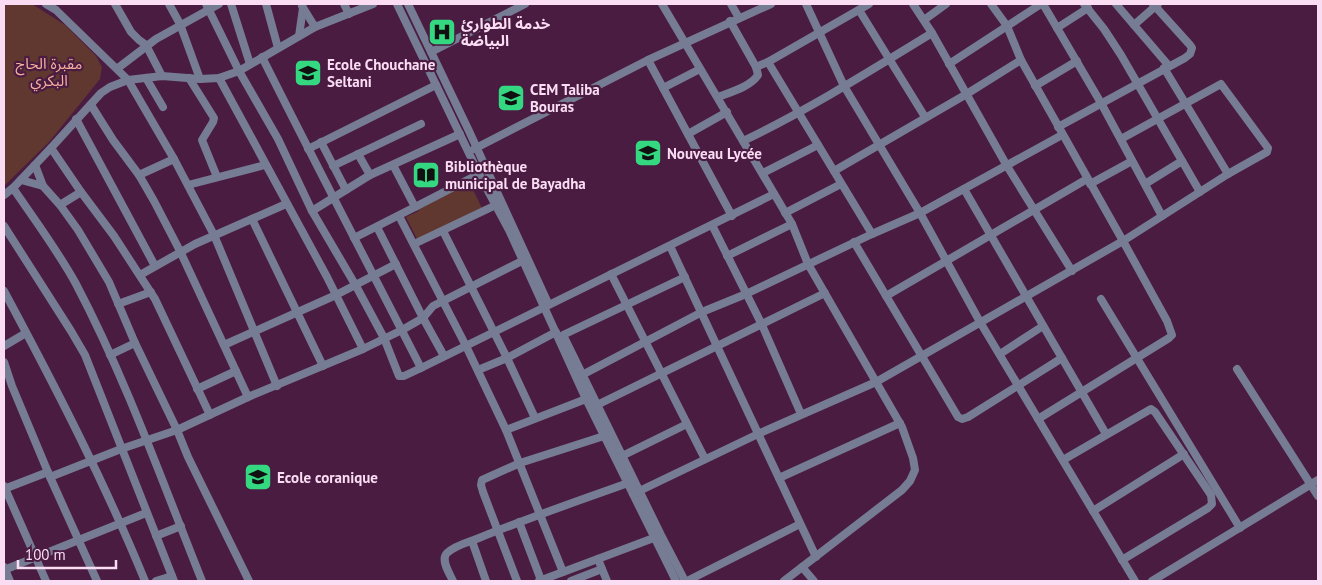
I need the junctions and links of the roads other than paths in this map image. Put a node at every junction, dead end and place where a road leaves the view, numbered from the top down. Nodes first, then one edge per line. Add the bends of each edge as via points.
1 (46, 4) edge
2 (170, 4) edge
3 (220, 4) edge
4 (231, 4) edge
5 (266, 4) edge
6 (344, 4) edge
7 (373, 4) edge
8 (397, 4) edge
9 (408, 4) edge
10 (524, 4) edge
11 (662, 4) edge
12 (731, 4) edge
13 (768, 4) edge
14 (806, 4) edge
15 (869, 4) edge
16 (913, 4) edge
17 (946, 4) edge
18 (990, 4) edge
19 (1042, 4) edge
20 (1116, 4) edge
21 (118, 5) edge
22 (1155, 5) edge
23 (208, 6) edge
24 (303, 6) edge
25 (1086, 6) edge
26 (58, 7) edge
27 (859, 10) junction
28 (349, 14) junction
29 (739, 18) junction
30 (924, 20) junction
31 (730, 21) junction
32 (180, 24) junction
33 (1134, 25) junction
34 (1007, 26) junction
35 (315, 27) junction
36 (1057, 28) junction
37 (819, 33) junction
38 (932, 33) junction
39 (299, 36) junction
40 (684, 43) junction
41 (146, 45) junction
42 (278, 48) junction
43 (431, 52) junction
44 (262, 57) junction
45 (889, 59) junction
46 (648, 60) junction
47 (1021, 60) junction
48 (1077, 61) junction
49 (768, 62) junction
50 (250, 64) junction
51 (949, 64) junction
52 (756, 67) junction
53 (1166, 67) junction
54 (118, 68) junction
55 (700, 69) junction
56 (239, 71) junction
57 (162, 76) junction
58 (146, 78) junction
59 (188, 78) junction
60 (219, 78) junction
61 (200, 79) junction
62 (128, 80) junction
63 (1137, 83) junction
64 (436, 85) junction
65 (844, 86) junction
66 (1034, 86) junction
67 (663, 88) junction
68 (966, 95) junction
69 (718, 97) junction
70 (1101, 103) junction
71 (1185, 104) junction
72 (91, 106) junction
73 (163, 107) dead end
74 (727, 112) junction
75 (798, 112) junction
76 (925, 117) junction
77 (76, 119) junction
78 (1158, 119) junction
79 (421, 124) dead end
80 (1058, 127) junction
81 (460, 134) junction
82 (688, 134) junction
83 (1062, 135) junction
84 (1121, 139) junction
85 (743, 141) junction
86 (321, 142) junction
87 (879, 144) junction
88 (818, 145) junction
89 (51, 148) junction
90 (308, 149) junction
91 (473, 150) junction
92 (358, 154) junction
93 (174, 159) junction
94 (1132, 161) junction
95 (1182, 161) junction
96 (35, 165) junction
97 (265, 165) junction
98 (392, 165) junction
99 (333, 166) junction
100 (1007, 166) junction
101 (834, 171) junction
102 (763, 173) junction
103 (479, 174) junction
104 (1228, 174) junction
105 (139, 175) junction
106 (370, 176) junction
107 (217, 177) junction
108 (21, 180) junction
109 (1089, 182) junction
110 (841, 184) junction
111 (1145, 184) junction
112 (188, 185) junction
113 (43, 186) junction
114 (13, 188) junction
115 (964, 189) junction
116 (346, 190) junction
117 (81, 192) junction
118 (1200, 192) junction
119 (774, 194) junction
120 (4, 195) edge
121 (333, 198) junction
122 (286, 204) junction
123 (60, 205) junction
124 (496, 205) junction
125 (415, 207) junction
126 (1034, 210) junction
127 (312, 211) junction
128 (920, 212) junction
129 (786, 213) junction
130 (400, 216) junction
131 (732, 216) junction
132 (1162, 216) junction
133 (252, 219) junction
134 (792, 224) junction
135 (712, 225) junction
136 (4, 226) edge
137 (377, 227) junction
138 (443, 231) junction
139 (872, 234) junction
140 (214, 235) junction
141 (991, 236) junction
142 (354, 238) junction
143 (1122, 241) junction
144 (854, 242) junction
145 (414, 244) junction
146 (670, 246) junction
147 (180, 252) junction
148 (727, 256) junction
149 (522, 261) junction
150 (947, 261) junction
151 (396, 264) junction
152 (808, 264) junction
153 (155, 266) junction
154 (1072, 271) junction
155 (611, 274) junction
156 (140, 275) junction
157 (374, 275) junction
158 (685, 277) junction
159 (356, 286) junction
160 (471, 286) junction
161 (4, 291) edge
162 (151, 292) junction
163 (825, 293) junction
164 (746, 294) junction
165 (336, 295) junction
166 (886, 296) junction
167 (1026, 297) junction
168 (1101, 300) dead end
169 (444, 301) junction
170 (118, 304) junction
171 (627, 304) junction
172 (546, 306) junction
173 (298, 312) junction
174 (702, 312) junction
175 (423, 318) junction
176 (980, 322) junction
177 (762, 325) junction
178 (1043, 326) junction
179 (402, 330) junction
180 (494, 331) junction
181 (254, 332) junction
182 (26, 333) junction
183 (560, 334) junction
184 (384, 338) junction
185 (646, 342) junction
186 (135, 343) junction
187 (4, 346) edge
188 (224, 346) junction
189 (466, 346) junction
190 (718, 346) junction
191 (363, 349) junction
192 (1000, 354) junction
193 (110, 355) junction
194 (444, 356) junction
195 (921, 356) junction
196 (508, 358) junction
197 (1062, 358) junction
198 (1136, 359) junction
199 (4, 362) edge
200 (323, 366) junction
201 (421, 368) junction
202 (1237, 369) dead end
203 (478, 370) junction
204 (236, 371) junction
205 (662, 373) junction
206 (582, 375) junction
207 (876, 382) junction
208 (277, 386) junction
209 (1019, 386) junction
210 (8, 388) edge
211 (197, 389) junction
212 (1082, 393) junction
213 (248, 398) junction
214 (586, 399) junction
215 (596, 405) junction
216 (801, 414) junction
217 (210, 415) junction
218 (535, 418) junction
219 (1038, 419) junction
220 (900, 423) junction
221 (687, 424) junction
222 (177, 430) junction
223 (506, 430) junction
224 (758, 434) junction
225 (1106, 434) junction
226 (604, 436) junction
227 (147, 440) junction
228 (121, 449) junction
229 (1184, 454) junction
230 (622, 456) junction
231 (705, 459) junction
232 (1062, 460) junction
233 (92, 461) junction
234 (520, 463) junction
235 (49, 474) junction
236 (779, 478) junction
237 (1315, 482) edge
238 (628, 483) junction
239 (4, 488) edge
240 (636, 493) junction
241 (1318, 496) edge
242 (1093, 511) junction
243 (146, 512) junction
244 (540, 515) junction
245 (519, 522) junction
246 (122, 524) junction
247 (800, 524) junction
248 (180, 526) junction
249 (1240, 528) junction
250 (498, 530) junction
251 (156, 536) junction
252 (657, 537) junction
253 (78, 541) junction
254 (472, 541) junction
255 (35, 557) junction
256 (816, 557) junction
257 (598, 559) junction
258 (1122, 560) junction
259 (802, 567) junction
260 (4, 569) edge
261 (602, 569) junction
262 (563, 572) junction
263 (173, 578) edge
264 (556, 578) edge
265 (10, 581) edge
266 (46, 581) edge
267 (97, 581) edge
268 (145, 581) edge
269 (156, 581) edge
270 (202, 581) edge
271 (249, 581) edge
272 (453, 581) edge
273 (486, 581) edge
274 (517, 581) edge
275 (540, 581) edge
276 (571, 581) edge
277 (607, 581) edge
278 (676, 581) edge
279 (686, 581) edge
280 (784, 581) edge
281 (814, 581) edge
282 (1135, 581) edge
283 (1152, 581) edge

1 - 26 street
2 - 32 street
3 - 23 street
4 - 50 street
5 - 42 street
6 - 28 street
7 - 28 street
8 - 64 street
9 - 43 street
10 - 43 street
11 - 40 street
12 - 29 street
13 - 29 street
14 - 37 street
15 - 27 street
16 - 30 street
17 - 30 street
18 - 34 street
19 - 34 street
19 - 36 street
20 - 33 street
21 - 41 street via 131,32
22 - 33 street
22 - 53 street via 1192,48 1185,58
23 - 32 street
23 - 56 street
24 - 35 street
24 - 39 street
25 - 36 street
25 - 63 street
26 - 54 street
27 - 37 street
27 - 45 street
28 - 35 street
29 - 31 street
30 - 38 street
31 - 40 street
31 - 52 street
32 - 41 street
32 - 61 street
33 - 53 street
34 - 47 street
34 - 51 street
35 - 39 street
36 - 48 street
37 - 49 street
37 - 65 street
38 - 45 street
38 - 51 street
39 - 42 street
40 - 46 street
40 - 55 street
41 - 54 street
41 - 57 street
42 - 44 street
43 - 91 street
44 - 50 street
44 - 90 street
45 - 65 street
45 - 76 street
46 - 67 street
46 - 91 street
47 - 66 street
47 - 68 street
48 - 66 street
48 - 70 street
49 - 52 street
49 - 75 street
50 - 56 street
51 - 68 street
52 - 69 street via 758,75 755,80
53 - 63 street
53 - 71 street
54 - 62 street
55 - 67 street
55 - 69 street
56 - 60 street
56 - 127 street via 278,140
57 - 58 street
57 - 59 street
58 - 62 street
58 - 73 street
59 - 61 street
59 - 107 street via 214,118 202,140
60 - 61 street
60 - 97 street
62 - 72 street via 101,93
62 - 93 street
63 - 70 street
63 - 78 street
64 - 81 street
64 - 86 street
65 - 75 street
65 - 87 street
66 - 80 street
67 - 82 street
68 - 76 street
68 - 100 street
69 - 74 street
70 - 80 street
70 - 84 street
71 - 78 street
71 - 104 street
71 - 104 street via 1220,84 1268,146 1267,152
72 - 77 street
72 - 105 street
74 - 82 street
74 - 85 street
75 - 85 street
75 - 88 street
76 - 87 street
77 - 89 street
77 - 153 street
78 - 84 street
78 - 95 street
79 - 92 street
80 - 83 street
81 - 91 street
81 - 98 street
82 - 131 street
83 - 100 street
83 - 109 street
84 - 94 street
85 - 102 street
86 - 90 street
86 - 99 street
87 - 101 street
87 - 128 street
88 - 101 street
88 - 102 street
89 - 96 street
89 - 117 street
90 - 121 street
91 - 103 street
91 - 172 street
92 - 99 street
92 - 106 street
93 - 105 street
93 - 112 street
94 - 109 street
94 - 111 street
95 - 111 street
95 - 118 street
96 - 108 street
96 - 113 street
97 - 107 street
97 - 122 street
98 - 106 street
98 - 125 street
99 - 116 street
100 - 115 street
100 - 126 street
101 - 110 street
102 - 119 street
103 - 124 street
103 - 125 street
104 - 118 street
105 - 147 street
106 - 116 street
107 - 112 street
108 - 113 street
108 - 114 street
109 - 126 street
109 - 143 street
110 - 129 street
110 - 139 street
111 - 132 street
112 - 140 street
113 - 123 street
114 - 120 street
114 - 193 street via 74,281
115 - 128 street
115 - 141 street
116 - 121 street
117 - 123 street
117 - 156 street
118 - 132 street
119 - 129 street
119 - 131 street
121 - 127 street
121 - 142 street
122 - 133 street
122 - 165 street
123 - 170 street via 97,261
124 - 138 street
124 - 149 street
125 - 130 street
126 - 141 street
126 - 154 street
127 - 159 street
128 - 139 street
128 - 150 street
129 - 134 street
130 - 137 street
130 - 145 street
131 - 135 street
132 - 143 street
133 - 140 street
133 - 173 street
134 - 148 street
134 - 152 street
135 - 146 street
135 - 148 street
136 - 228 street via 85,355
137 - 142 street
137 - 151 street
138 - 145 street
138 - 160 street
139 - 144 street
140 - 147 street
140 - 181 street
141 - 150 street
141 - 167 street
142 - 157 street
143 - 154 street
143 - 198 street via 1172,330 1169,338
144 - 152 street
144 - 166 street
145 - 169 street
146 - 155 street
146 - 158 street
147 - 153 street
147 - 188 street
148 - 164 street
149 - 160 street
149 - 172 street
150 - 166 street
150 - 176 street
151 - 157 street
151 - 175 street
152 - 163 street
152 - 164 street
153 - 156 street
154 - 167 street
155 - 171 street
155 - 172 street
156 - 162 street
157 - 159 street
157 - 179 street
158 - 171 street
158 - 174 street
159 - 165 street
159 - 184 street
160 - 169 street
160 - 180 street
161 - 182 street
162 - 170 street
162 - 211 street
163 - 177 street
163 - 207 street
164 - 174 street
164 - 177 street
165 - 173 street
165 - 191 street
166 - 195 street
167 - 176 street
167 - 178 street
168 - 198 street
169 - 175 street via 433,306
169 - 189 street
170 - 186 street
171 - 183 street
171 - 185 street
172 - 180 street
172 - 183 street
173 - 181 street
173 - 200 street
174 - 185 street
174 - 190 street
175 - 179 street
175 - 194 street
176 - 192 street
176 - 195 street
177 - 190 street
177 - 216 street
178 - 192 street
178 - 197 street
179 - 184 street
179 - 201 street
180 - 189 street
180 - 196 street
181 - 188 street
181 - 208 street
182 - 187 street
182 - 233 street
183 - 196 street
183 - 206 street
183 - 214 street
184 - 191 street
184 - 201 street via 400,376
185 - 205 street
185 - 206 street
186 - 193 street
186 - 222 street
188 - 204 street
189 - 194 street
189 - 203 street
190 - 205 street
190 - 224 street
191 - 200 street
192 - 209 street
193 - 227 street
194 - 201 street
195 - 207 street
195 - 209 street via 962,419
196 - 203 street
196 - 218 street
197 - 209 street
197 - 212 street
198 - 212 street
198 - 249 street
199 - 210 street
200 - 208 street
202 - 237 street
203 - 223 street
204 - 211 street
204 - 213 street
205 - 215 street
205 - 221 street
206 - 215 street
207 - 216 street
207 - 220 street
208 - 213 street
209 - 219 street
210 - 235 street
211 - 217 street
212 - 219 street
212 - 225 street
213 - 217 street
214 - 218 street
214 - 226 street
215 - 230 street
216 - 224 street
217 - 222 street
218 - 223 street
219 - 232 street
220 - 236 street
220 - 256 street via 913,458 915,470 910,481
221 - 230 street
221 - 231 street
222 - 227 street
222 - 271 street
223 - 234 street
224 - 231 street
224 - 236 street
225 - 229 street via 1151,409
225 - 232 street
226 - 234 street
226 - 238 street
227 - 228 street
227 - 248 street
228 - 233 street
228 - 243 street
229 - 242 street
229 - 258 street via 1211,495 1212,504
230 - 240 street
231 - 240 street
232 - 242 street
233 - 235 street
233 - 246 street
234 - 244 street
234 - 250 street via 482,480 483,492
235 - 239 street
235 - 253 street
236 - 247 street
237 - 241 street
237 - 249 street
238 - 240 street
238 - 244 street
239 - 255 street
240 - 252 street
242 - 258 street
243 - 246 street
243 - 251 street
244 - 245 street
244 - 262 street
245 - 250 street
245 - 275 street
246 - 253 street
246 - 268 street
247 - 256 street
247 - 279 street
248 - 251 street
248 - 270 street
249 - 283 street
250 - 254 street
250 - 274 street
251 - 263 street
252 - 257 street
252 - 278 street
252 - 279 street
253 - 255 street
253 - 267 street
254 - 272 street via 445,557
254 - 273 street
255 - 260 street
255 - 266 street
256 - 259 street
257 - 261 street
257 - 262 street
258 - 282 street
259 - 280 street
259 - 281 street
260 - 265 street
261 - 276 street
261 - 277 street
262 - 264 street
263 - 269 street
264 - 275 street

